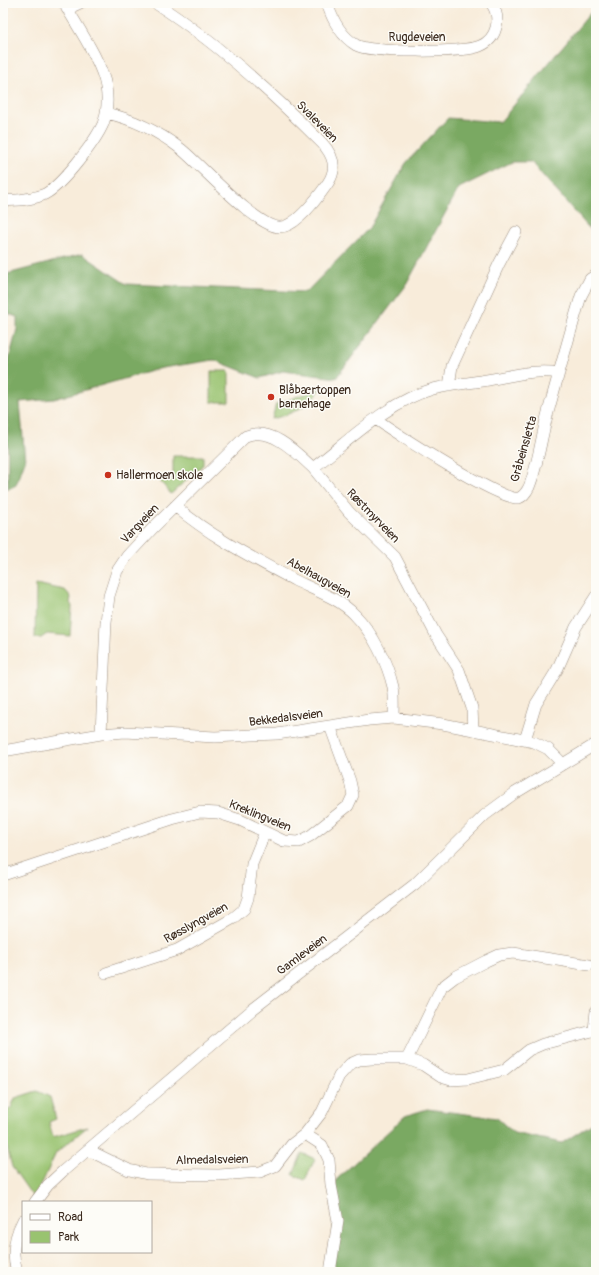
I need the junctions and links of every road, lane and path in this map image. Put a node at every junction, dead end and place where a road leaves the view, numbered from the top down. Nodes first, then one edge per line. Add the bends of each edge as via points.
1 (80, 3) edge
2 (156, 3) edge
3 (327, 3) edge
4 (491, 3) edge
5 (66, 6) edge
6 (106, 113) junction
7 (3, 201) edge
8 (516, 232) dead end
9 (596, 275) edge
10 (559, 373) junction
11 (449, 386) junction
12 (376, 419) junction
13 (313, 468) junction
14 (175, 506) junction
15 (596, 596) edge
16 (394, 718) junction
17 (330, 726) junction
18 (472, 730) junction
19 (101, 734) junction
20 (525, 740) junction
21 (596, 744) edge
22 (3, 751) edge
23 (563, 764) junction
24 (265, 832) junction
25 (3, 875) edge
26 (589, 965) dead end
27 (106, 973) dead end
28 (596, 1011) edge
29 (595, 1030) edge
30 (407, 1059) junction
31 (305, 1134) junction
32 (88, 1150) junction
33 (36, 1201) edge
34 (22, 1223) edge
35 (17, 1272) edge
36 (330, 1272) edge

1 - 5 street
2 - 6 street, Svaleveien via 243,71 322,143 332,155 334,168 329,182 296,221 286,226 273,226 254,215 168,140 130,120
3 - 4 street, Rugdeveien via 338,27 349,40 361,47 387,50 459,49 479,46 492,37 496,29 497,20
5 - 6 street via 104,78
6 - 7 street via 89,146 53,188 38,197
8 - 11 street via 452,366
9 - 10 street, Gråbeinsletta via 585,286
10 - 11 street via 536,371
10 - 12 street, Gråbeinsletta via 532,479 524,494 516,498 506,496 452,468
11 - 12 street via 416,395
12 - 13 street
13 - 14 street, Vargveien via 284,443 265,434 251,434 241,440
13 - 18 street, Røstmyrveien via 349,512 395,557 436,635 459,670 472,708
14 - 16 street, Abelhaugveien via 202,527 340,604 355,615 372,639 388,673 393,689
14 - 19 street, Vargveien via 127,556 113,580 106,622
15 - 20 street via 580,620 558,670 536,704
16 - 17 street, Bekkedalsveien
16 - 18 street, Bekkedalsveien
17 - 19 street, Bekkedalsveien via 252,736 125,732
17 - 24 street, Kreklingveien via 353,790 351,802 304,840 287,842
18 - 20 street, Bekkedalsveien
19 - 22 street, Bekkedalsveien
20 - 23 street, Bekkedalsveien via 548,748
21 - 23 street, Gamleveien
23 - 32 street, Gamleveien via 485,815 415,884 254,1008
24 - 25 street, Kreklingveien via 227,815 195,813
24 - 27 street, Røsslyngveien via 252,864 248,898 244,909 232,919 177,950
26 - 30 street via 513,953 499,955 455,977 442,988
28 - 29 street, Almedalsveien
29 - 30 street, Almedalsveien via 543,1044 529,1050 504,1070 468,1079 451,1080
30 - 31 street, Almedalsveien via 365,1059 350,1064 338,1076 322,1112
31 - 32 street, Almedalsveien via 292,1144 275,1166 264,1171 219,1175 147,1174 130,1170
31 - 36 street via 322,1145 329,1160 338,1221
32 - 33 street, Gamleveien via 48,1185
34 - 35 street via 14,1245

